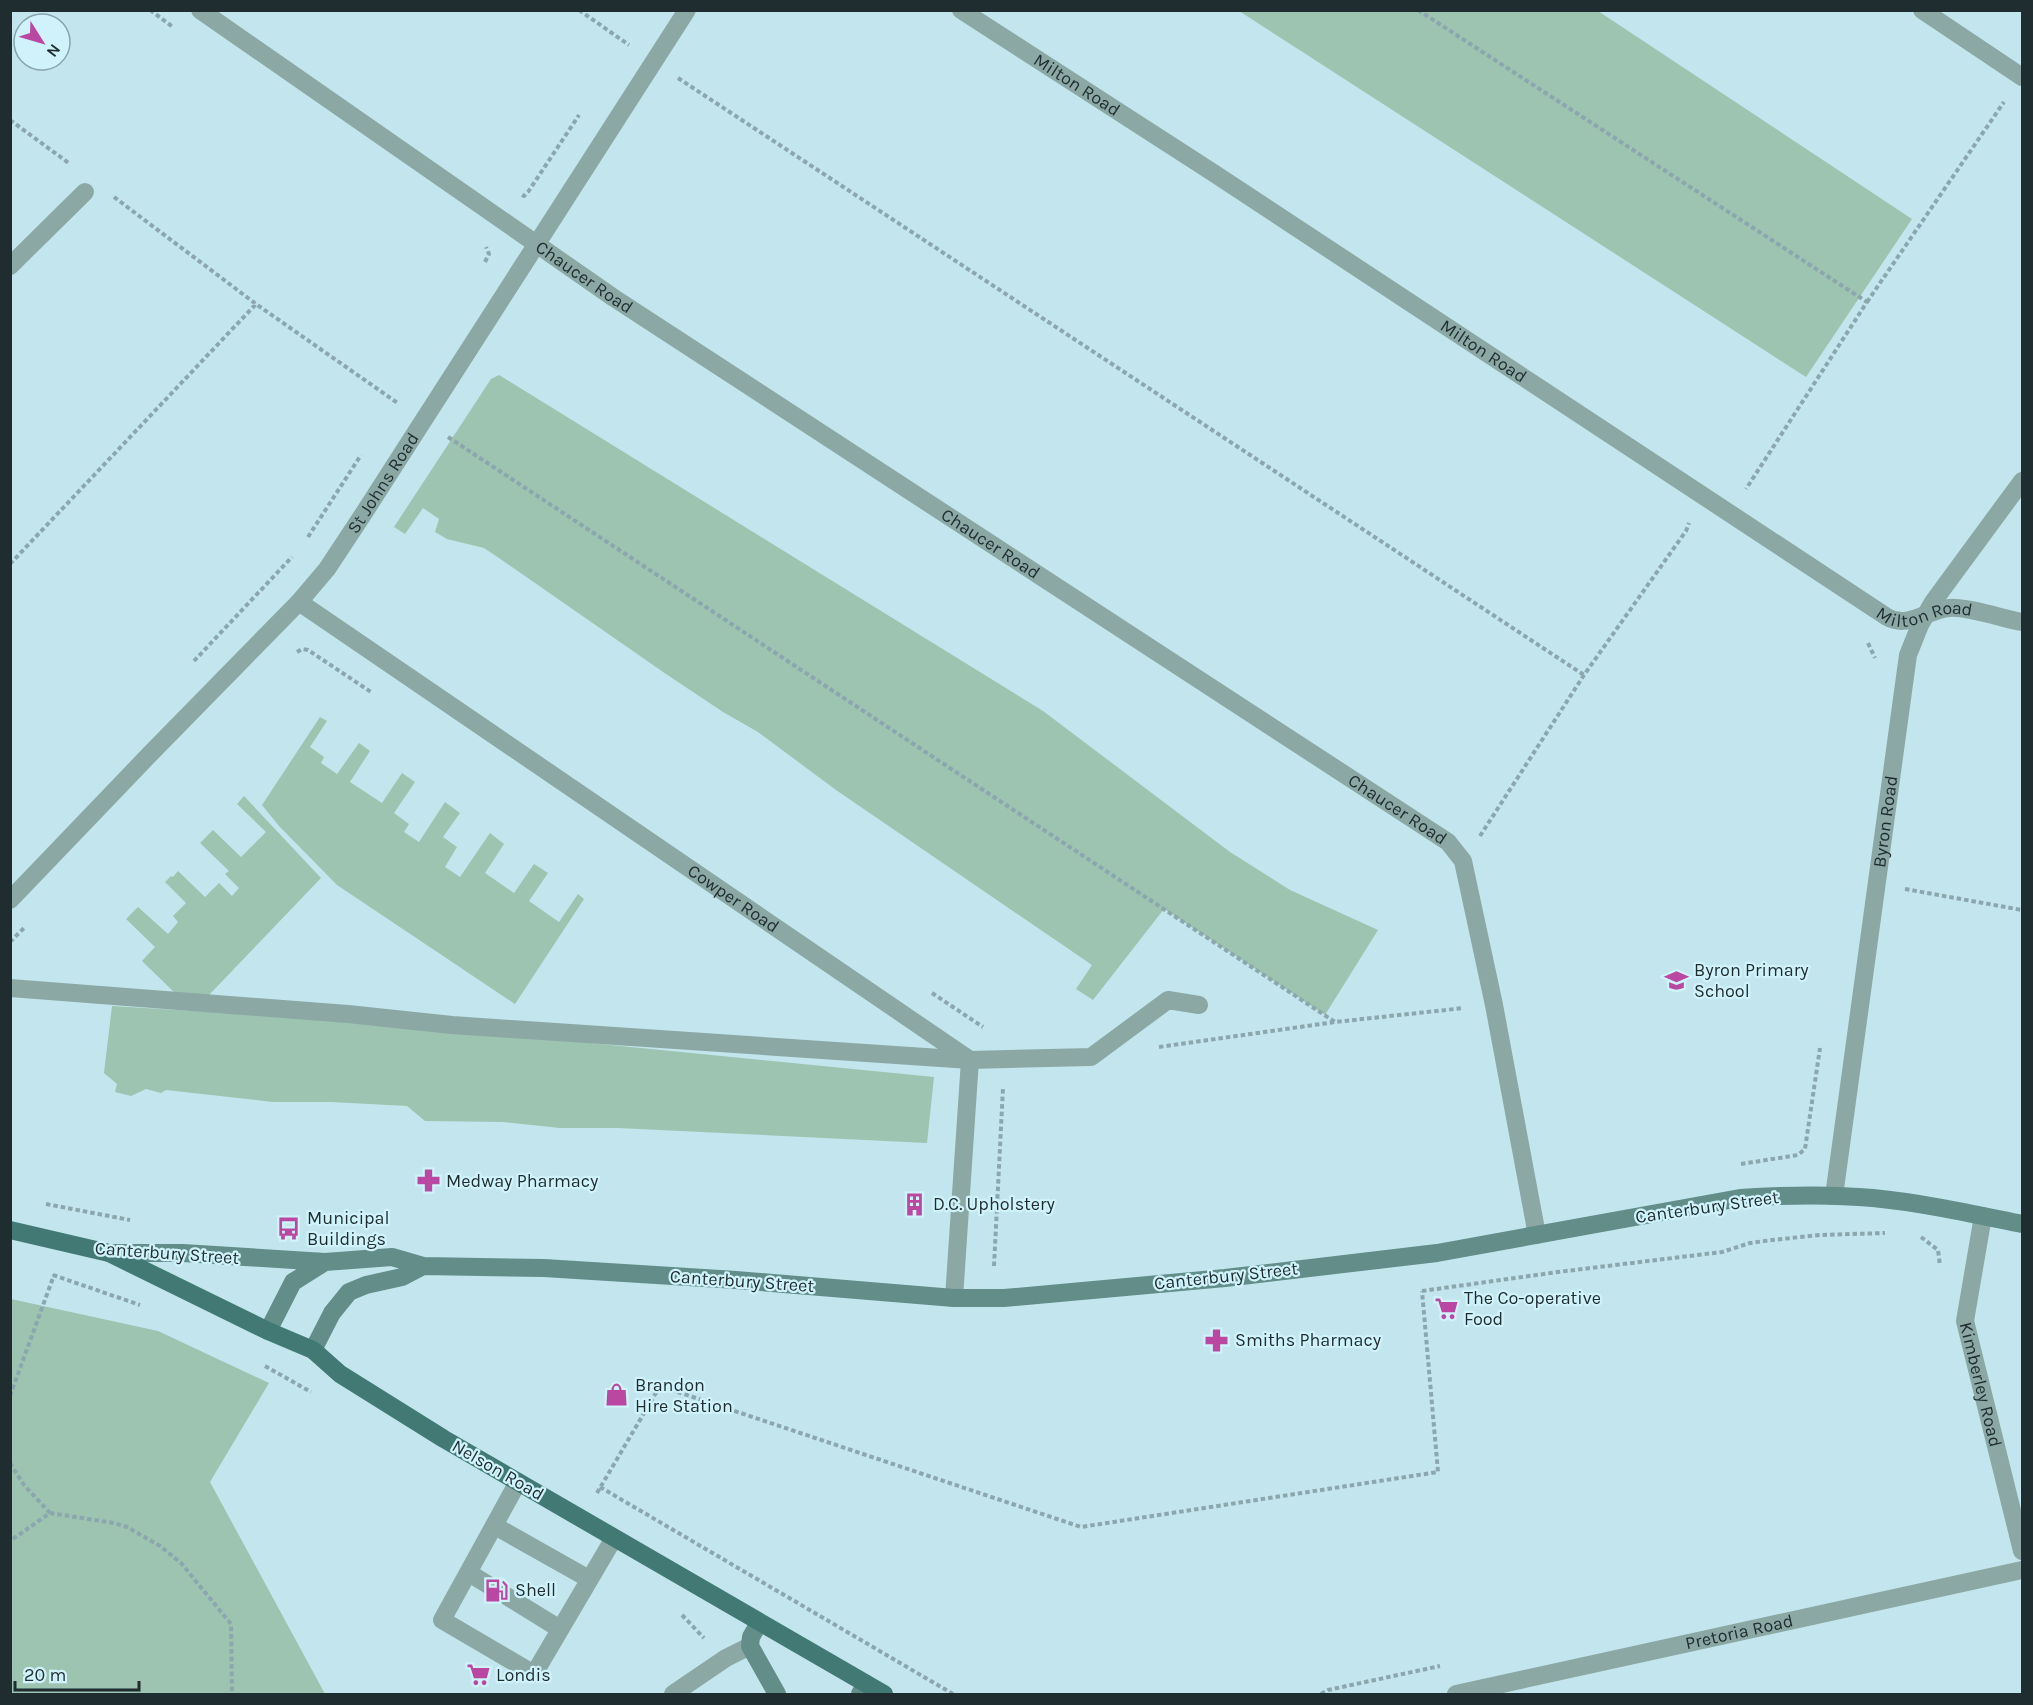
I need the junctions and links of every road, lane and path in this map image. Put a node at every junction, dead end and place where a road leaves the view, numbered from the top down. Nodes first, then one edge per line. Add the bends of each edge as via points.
1 (150, 10) edge
2 (200, 10) edge
3 (579, 10) edge
4 (687, 10) edge
5 (961, 10) edge
6 (1418, 10) edge
7 (1922, 10) edge
8 (179, 31) dead end
9 (632, 35) dead end
10 (626, 44) junction
11 (654, 63) junction
12 (2022, 76) edge
13 (581, 113) dead end
14 (10, 120) edge
15 (89, 187) junction
16 (517, 192) dead end
17 (535, 244) junction
18 (483, 245) dead end
19 (10, 266) edge
20 (482, 267) dead end
21 (1867, 302) junction
22 (256, 304) junction
23 (402, 393) dead end
24 (396, 402) junction
25 (390, 410) dead end
26 (423, 421) junction
27 (454, 427) dead end
28 (447, 437) junction
29 (441, 446) dead end
30 (362, 453) dead end
31 (2022, 481) edge
32 (1700, 494) junction
33 (1730, 513) junction
34 (1688, 525) junction
35 (1698, 531) dead end
36 (307, 537) dead end
37 (296, 554) dead end
38 (10, 564) edge
39 (299, 602) junction
40 (1925, 615) junction
41 (2022, 622) edge
42 (1864, 639) dead end
43 (290, 659) dead end
44 (1876, 665) dead end
45 (187, 668) dead end
46 (1584, 675) junction
47 (379, 697) dead end
48 (1463, 861) junction
49 (1877, 884) junction
50 (10, 900) edge
51 (2022, 910) edge
52 (27, 926) dead end
53 (10, 942) edge
54 (10, 988) edge
55 (926, 989) dead end
56 (1459, 999) dead end
57 (1199, 1005) dead end
58 (1494, 1005) junction
59 (1461, 1009) junction
60 (1335, 1022) junction
61 (1820, 1048) dead end
62 (1149, 1049) dead end
63 (1003, 1059) junction
64 (970, 1060) junction
65 (1734, 1166) dead end
66 (1834, 1196) junction
67 (41, 1203) dead end
68 (1983, 1216) junction
69 (135, 1221) dead end
70 (2022, 1224) edge
71 (10, 1230) edge
72 (1886, 1233) dead end
73 (1913, 1234) dead end
74 (1537, 1236) junction
75 (109, 1253) junction
76 (1420, 1255) junction
77 (325, 1262) junction
78 (423, 1266) junction
79 (956, 1271) junction
80 (1939, 1275) dead end
81 (1422, 1291) junction
82 (954, 1298) junction
83 (148, 1309) dead end
84 (268, 1331) junction
85 (313, 1350) junction
86 (263, 1365) dead end
87 (314, 1394) dead end
88 (10, 1396) edge
89 (10, 1463) edge
90 (518, 1482) junction
91 (600, 1487) junction
92 (50, 1513) junction
93 (581, 1519) junction
94 (495, 1526) junction
95 (614, 1538) junction
96 (10, 1541) edge
97 (2022, 1551) edge
98 (2022, 1570) edge
99 (469, 1573) junction
100 (589, 1579) junction
101 (674, 1608) dead end
102 (759, 1623) junction
103 (560, 1629) junction
104 (750, 1646) junction
105 (721, 1662) junction
106 (1440, 1666) dead end
107 (863, 1689) edge
108 (232, 1695) edge
109 (673, 1695) edge
110 (777, 1695) edge
111 (884, 1695) edge
112 (953, 1695) edge
113 (1322, 1695) edge
114 (1456, 1695) edge

1 - 8 path
2 - 17 street, Chaucer Road
3 - 10 path
4 - 11 street, St Johns Road
5 - 32 street, Milton Road
6 - 21 path
7 - 12 street
9 - 10 path
10 - 11 path
11 - 17 street, St Johns Road
11 - 46 path
12 - 21 path
13 - 16 path via 528,192 524,196
14 - 15 path
15 - 19 street
15 - 22 path
17 - 26 street, St Johns Road
17 - 48 street, Chaucer Road via 1449,842
18 - 20 path via 489,254
21 - 33 path
22 - 24 path
22 - 38 path
23 - 24 path
24 - 25 path
24 - 26 path
26 - 28 path
26 - 39 street, St Johns Road via 327,569
27 - 28 path
28 - 29 path
28 - 60 path
30 - 36 path
31 - 40 street, Byron Road
32 - 33 street, Milton Road
32 - 34 path
33 - 40 street, Milton Road via 1895,621
34 - 35 path
34 - 46 path
37 - 45 path
39 - 50 street, St Johns Road
39 - 64 street, Cowper Road
40 - 41 street, Milton Road via 1957,608
40 - 49 street, Byron Road via 1907,663
42 - 44 path
43 - 47 path via 305,649
46 - 48 path
48 - 58 street, Chaucer Road
49 - 51 path
49 - 66 street, Byron Road
52 - 53 path
54 - 64 street
55 - 63 path via 999,1039
56 - 59 path
57 - 63 street via 1168,1000 1091,1057
58 - 59 path
58 - 74 street, Chaucer Road
59 - 60 path
60 - 62 path
61 - 65 path via 1805,1149 1798,1155
63 - 64 street
63 - 79 path via 994,1272
64 - 79 street
66 - 68 street, Canterbury Street via 1917,1203
66 - 74 street, Canterbury Street via 1740,1198
67 - 69 path
68 - 70 street, Canterbury Street
68 - 97 street, Kimberley Road via 1965,1321
71 - 75 main road, Canterbury Street
72 - 81 path via 1772,1240 1722,1252
73 - 80 path via 1938,1250
74 - 76 street, Canterbury Street
75 - 77 street, Canterbury Street via 183,1253
75 - 84 main road, Nelson Road
76 - 81 path
76 - 82 street, Canterbury Street via 1225,1278 1004,1298
77 - 78 street, Canterbury Street via 392,1257
77 - 84 street, Canterbury Street via 293,1282
78 - 82 street, Canterbury Street via 714,1278
78 - 85 street, Canterbury Street via 402,1277 349,1292 332,1313
79 - 82 street
81 - 91 path via 1438,1472 1081,1527 660,1386
83 - 88 path via 54,1275
84 - 85 main road, Nelson Road
85 - 90 main road, Nelson Road via 340,1374
86 - 87 path
89 - 92 path
90 - 93 main road, Nelson Road
90 - 94 street
91 - 93 path
91 - 112 path
92 - 96 path
92 - 108 path via 127,1527 160,1545 182,1563 231,1624
93 - 95 main road, Nelson Road
94 - 99 street
94 - 100 street
95 - 100 street
95 - 102 main road, Nelson Road
98 - 114 street, Pretoria Road
99 - 103 street
99 - 103 street via 442,1620 534,1674
100 - 103 street
101 - 105 path via 700,1632
102 - 104 street
102 - 107 main road, Nelson Road
104 - 105 street
104 - 110 street
105 - 109 street
106 - 113 path via 1328,1690
107 - 111 main road, Nelson Road

